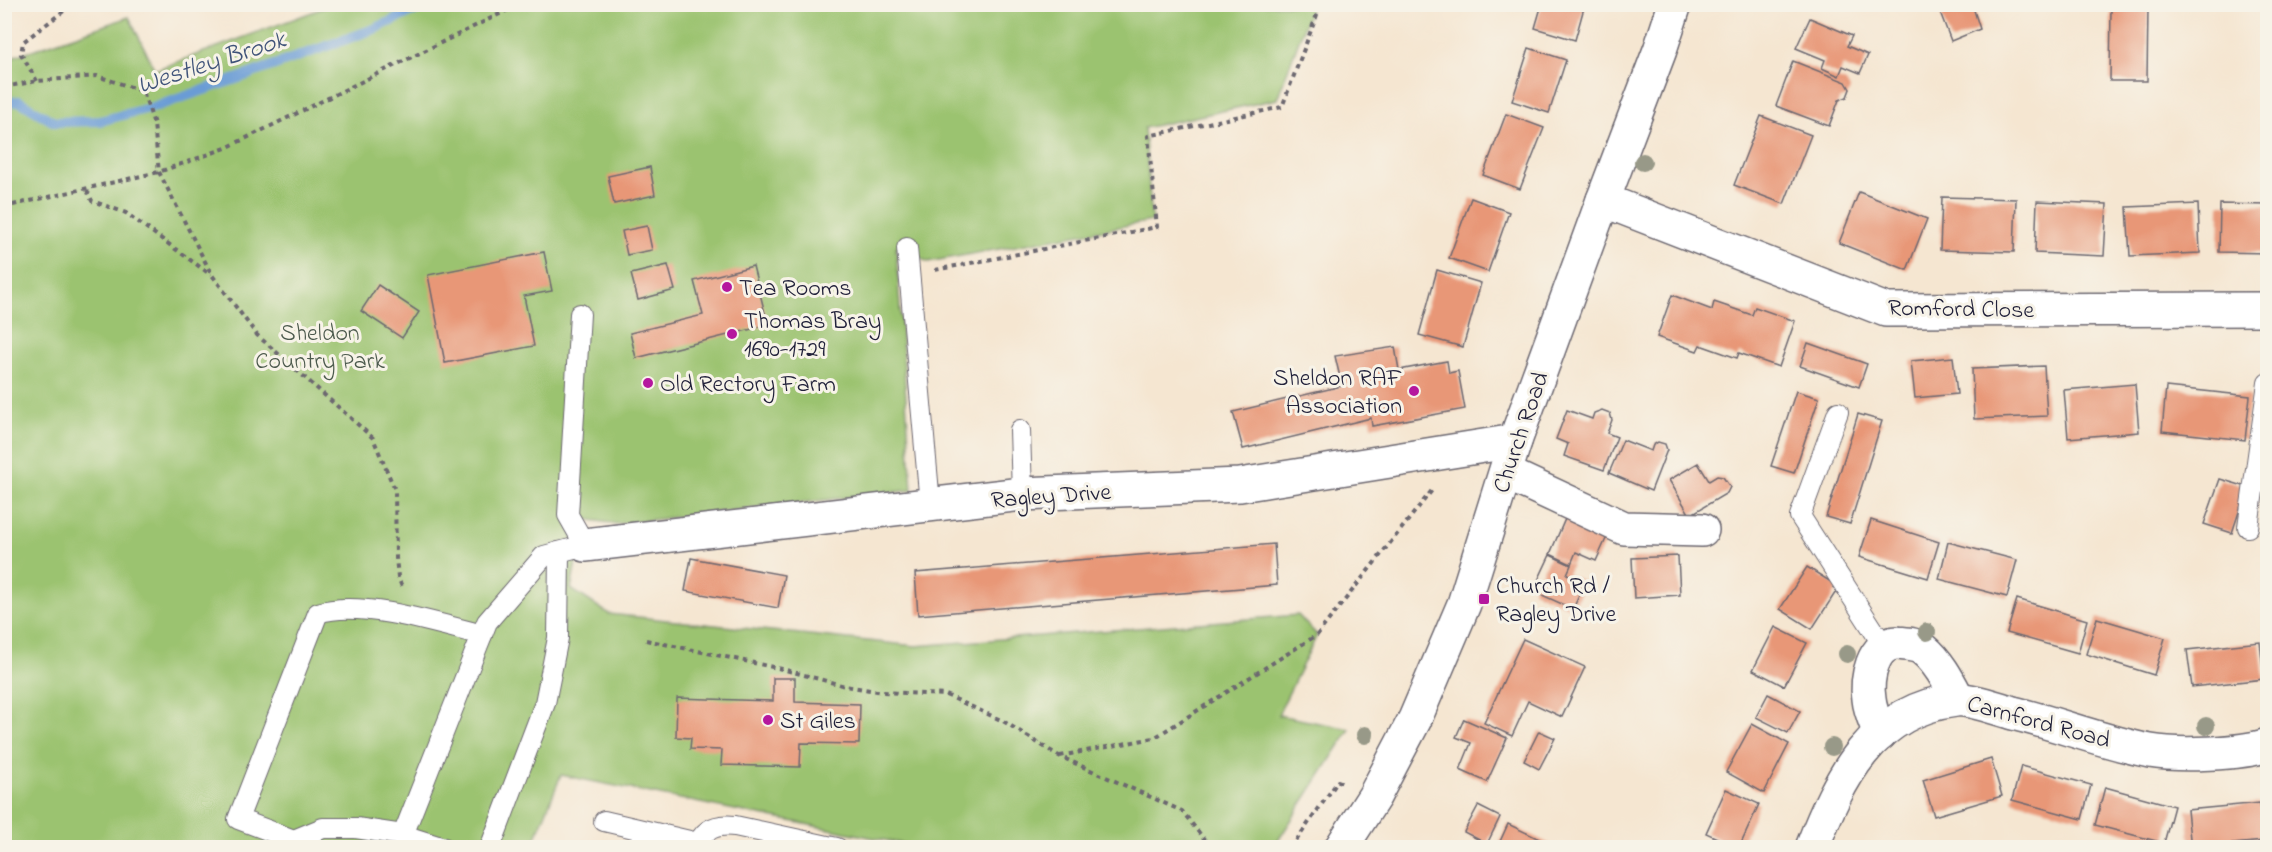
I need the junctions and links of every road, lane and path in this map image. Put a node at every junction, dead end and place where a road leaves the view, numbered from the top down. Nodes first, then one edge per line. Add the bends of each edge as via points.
1 (70, 4) edge
2 (520, 4) edge
3 (1321, 4) edge
4 (1675, 4) edge
5 (37, 81) junction
6 (4, 87) edge
7 (159, 172) junction
8 (87, 190) junction
9 (1603, 200) junction
10 (4, 207) edge
11 (907, 248) dead end
12 (911, 275) junction
13 (212, 276) junction
14 (580, 314) dead end
15 (2267, 316) edge
16 (2268, 383) edge
17 (1838, 412) dead end
18 (1020, 430) dead end
19 (1515, 441) junction
20 (1465, 449) junction
21 (1506, 473) junction
22 (1022, 494) junction
23 (930, 504) junction
24 (2248, 527) dead end
25 (1702, 530) dead end
26 (572, 548) junction
27 (409, 593) dead end
28 (482, 635) junction
29 (646, 640) dead end
30 (1885, 648) junction
31 (1958, 699) junction
32 (1880, 734) junction
33 (2268, 745) edge
34 (1059, 756) junction
35 (604, 821) dead end
36 (403, 835) junction
37 (697, 845) edge
38 (444, 848) edge
39 (490, 848) edge
40 (837, 848) edge
41 (1211, 848) edge
42 (1341, 848) edge
43 (1812, 848) edge

1 - 5 path via 23,42 21,54
2 - 7 path via 226,148
3 - 12 path via 1282,107 1148,136 1157,227
4 - 9 street, Church Road
5 - 6 path
5 - 7 path via 97,76 143,92 154,124
7 - 8 path
7 - 13 path
8 - 10 path
8 - 13 path via 92,201 126,213
9 - 15 street, Romford Close via 1886,310
9 - 19 street, Church Road
11 - 12 lane
12 - 23 lane
13 - 27 path via 257,335 373,438 395,490 398,577
14 - 26 lane via 568,515
16 - 24 lane
17 - 30 lane via 1800,516
18 - 22 lane
19 - 20 street, Ragley Drive
19 - 21 street, Church Road
20 - 22 street, Ragley Drive via 1240,485
20 - 34 path via 1317,635 1154,738
21 - 25 street via 1624,528
21 - 42 street, Church Road via 1464,604 1415,718 1374,797
22 - 23 street, Ragley Drive
23 - 26 street, Ragley Drive
26 - 28 lane via 544,555 487,622
26 - 39 lane via 545,703
28 - 36 lane
28 - 36 lane via 396,613 331,609 318,613 238,819 294,840 323,828
29 - 34 path via 845,686 946,695 1003,721
30 - 31 street via 1892,643 1923,648
30 - 32 street via 1879,651 1869,670 1869,699
31 - 32 street, Carnford Road via 1916,709
31 - 33 street, Carnford Road via 2151,751 2204,753
32 - 43 street, Carnford Road via 1855,759 1830,800
34 - 41 path via 1182,811
35 - 37 lane
36 - 38 lane
37 - 40 lane via 707,831 720,825

